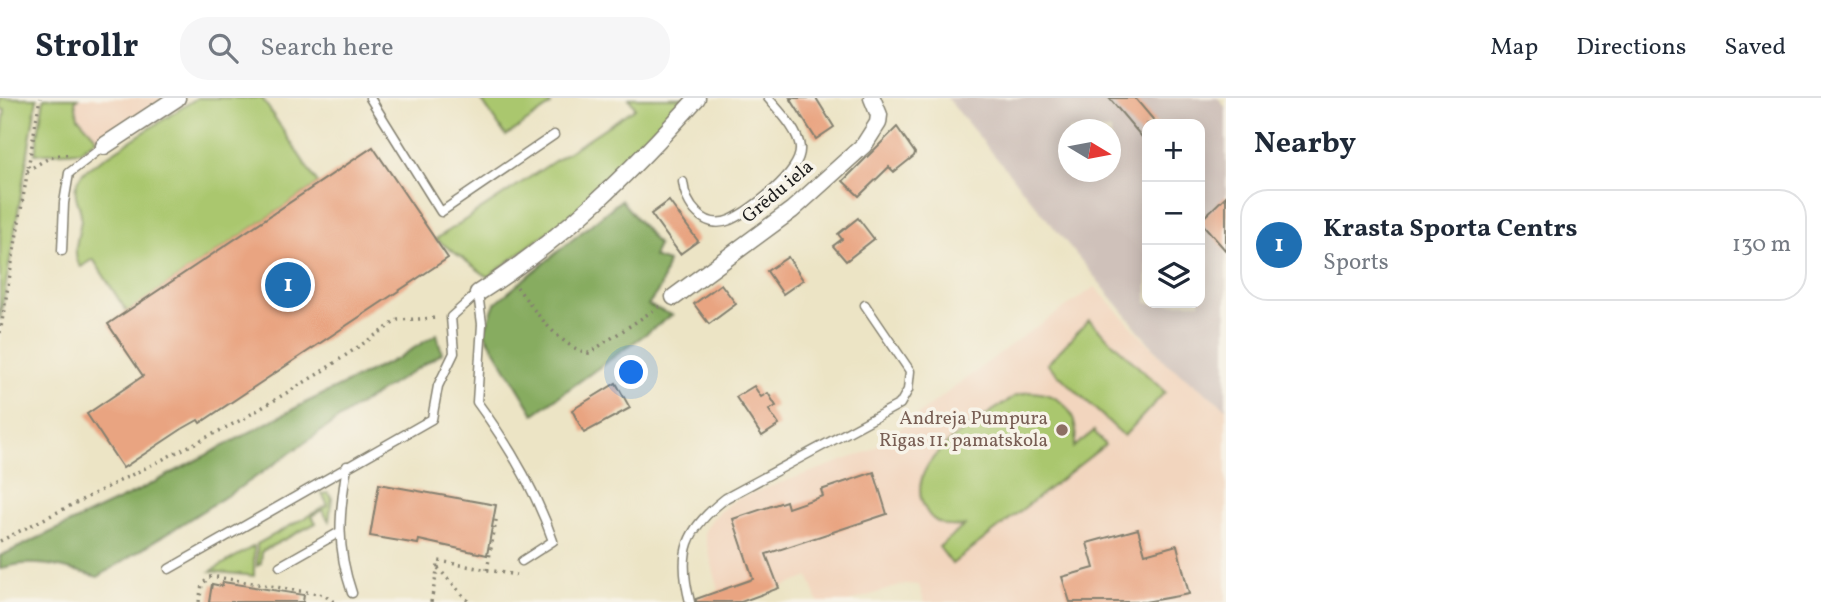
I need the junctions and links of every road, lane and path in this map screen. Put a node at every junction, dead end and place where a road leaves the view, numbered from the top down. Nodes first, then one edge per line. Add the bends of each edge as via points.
1 (40, 98) edge
2 (177, 98) edge
3 (370, 98) edge
4 (697, 98) edge
5 (768, 98) edge
6 (872, 98) edge
7 (554, 135) dead end
8 (104, 146) joint
9 (90, 156) junction
10 (27, 171) junction
11 (683, 182) dead end
12 (62, 251) dead end
13 (508, 274) junction
14 (478, 293) junction
15 (674, 297) joint
16 (865, 305) dead end
17 (451, 317) junction
18 (0, 332) edge
19 (347, 467) junction
20 (497, 515) dead end
21 (338, 533) junction
22 (0, 541) edge
23 (522, 561) dead end
24 (280, 566) dead end
25 (438, 568) junction
26 (169, 569) dead end
27 (487, 570) junction
28 (516, 575) dead end
29 (352, 593) dead end
30 (199, 602) edge
31 (334, 602) edge
32 (431, 602) edge
33 (469, 602) edge
34 (690, 602) edge

1 - 10 path
2 - 8 street
3 - 7 lane via 441,212
4 - 13 street via 594,205
5 - 11 lane via 799,139 801,151 788,177 728,221 698,215 689,206
6 - 15 street, Grēdu iela via 878,123 863,145 783,217
8 - 9 lane
9 - 10 path via 59,154
9 - 12 lane via 69,173
10 - 18 path
13 - 14 street
13 - 15 path via 561,337 575,350 589,353
14 - 17 lane
14 - 23 lane via 482,324 477,402 537,500 553,541
16 - 34 lane via 910,371 908,390 900,404 726,498 701,517 685,544
17 - 19 lane via 454,352 438,386 432,419
17 - 22 path via 398,320 243,419
19 - 21 lane
19 - 26 lane
20 - 27 path
21 - 24 lane
21 - 29 lane
25 - 27 path via 439,561
25 - 32 path
25 - 33 path
27 - 28 path
30 - 31 path via 202,585 216,577 324,595

